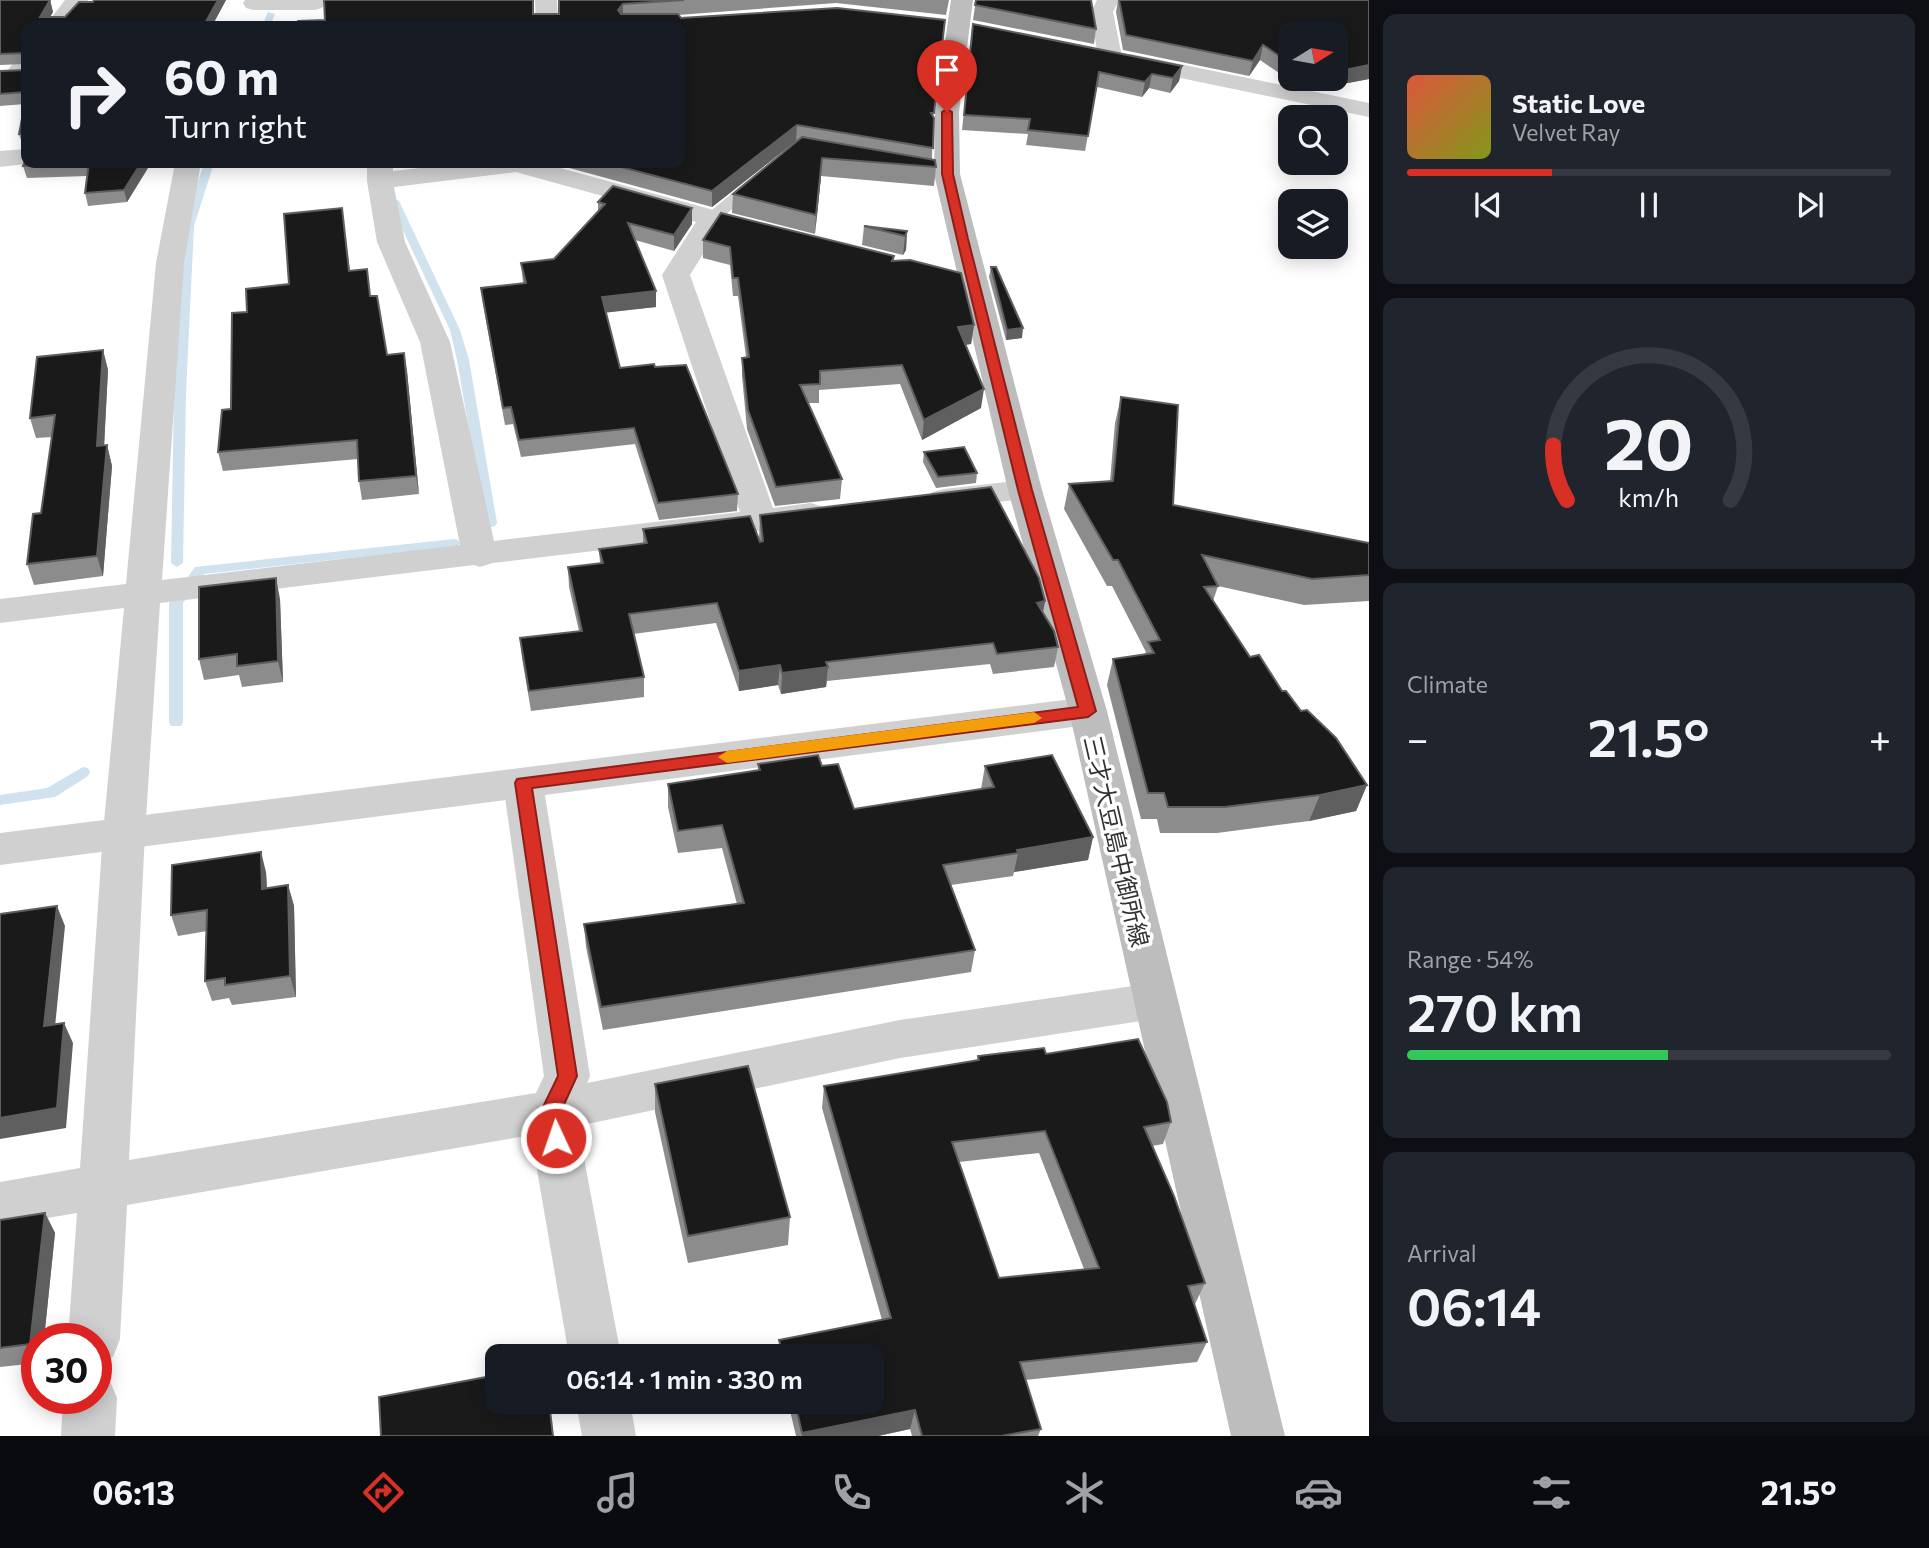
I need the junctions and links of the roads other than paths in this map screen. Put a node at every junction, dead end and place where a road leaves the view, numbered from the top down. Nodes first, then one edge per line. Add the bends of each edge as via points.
1 (76, 0) edge
2 (547, 0) edge
3 (1108, 0) edge
4 (254, 2) edge
5 (320, 3) dead end
6 (958, 20) edge
7 (60, 21) edge
8 (245, 21) edge
9 (547, 21) edge
10 (1084, 52) edge
11 (1110, 57) junction
12 (1369, 110) edge
13 (21, 157) edge
14 (0, 159) edge
15 (187, 168) edge
16 (441, 168) edge
17 (535, 168) edge
18 (380, 172) edge
19 (765, 174) edge
20 (712, 218) junction
21 (793, 239) edge
22 (1025, 490) junction
23 (919, 502) edge
24 (840, 511) edge
25 (760, 520) junction
26 (480, 556) junction
27 (144, 596) junction
28 (0, 611) edge
29 (1088, 711) junction
30 (523, 783) junction
31 (124, 833) junction
32 (0, 849) edge
33 (1154, 1001) junction
34 (551, 1111) junction
35 (102, 1186) junction
36 (0, 1204) edge
37 (94, 1323) edge
38 (593, 1344) edge
39 (89, 1414) edge
40 (605, 1414) edge
41 (88, 1436) edge
42 (609, 1436) edge
43 (1258, 1436) edge

1 - 7 street
2 - 9 street
3 - 11 street via 1102,12
4 - 5 street
4 - 8 street
6 - 22 main road, 三才大豆島中御所線 via 940,173 960,280
10 - 11 street
11 - 12 street
13 - 14 street
15 - 27 street via 170,263
16 - 18 street
17 - 20 street
18 - 26 street via 391,242 435,342
19 - 20 lane
20 - 21 street
20 - 25 street via 676,275
22 - 23 street
22 - 29 main road, 三才大豆島中御所線
24 - 25 street
25 - 26 street
26 - 27 street
27 - 28 street
27 - 31 street
29 - 30 street
29 - 33 main road, 三才大豆島中御所線
30 - 31 street
30 - 34 street via 567,1076
31 - 32 street
31 - 35 street
33 - 34 street via 900,1039
33 - 43 main road, 三才大豆島中御所線
34 - 35 street
34 - 38 street
35 - 36 street
35 - 37 street
39 - 41 street
40 - 42 street

